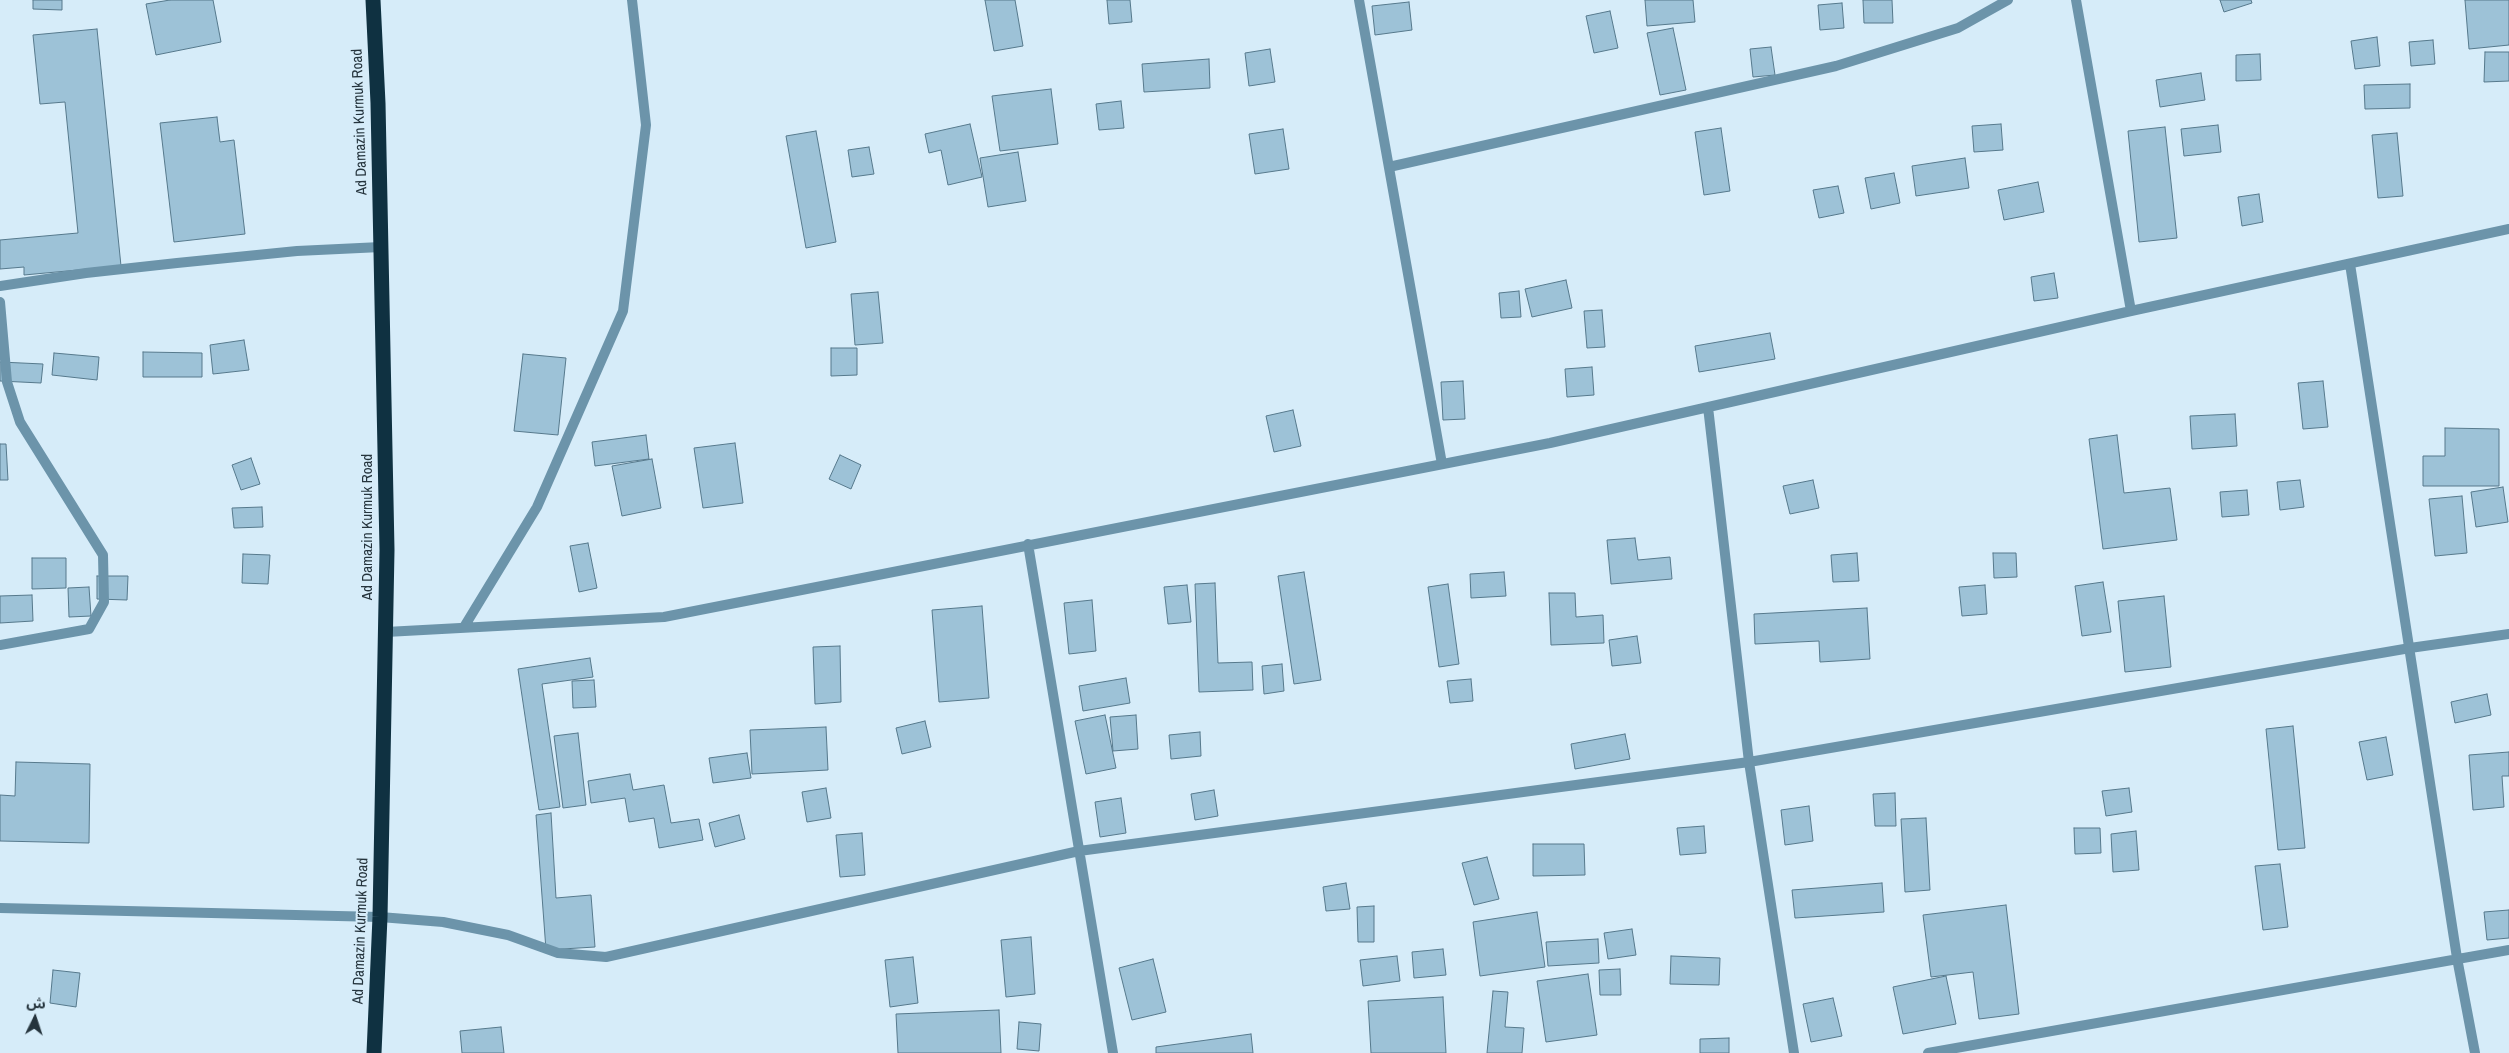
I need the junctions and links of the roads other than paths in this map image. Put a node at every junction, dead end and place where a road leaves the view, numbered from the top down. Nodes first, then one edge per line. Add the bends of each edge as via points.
1 (373, 0) edge
2 (632, 0) edge
3 (1358, 0) edge
4 (2008, 0) edge
5 (2076, 0) edge
6 (1389, 167) junction
7 (2509, 229) edge
8 (381, 247) junction
9 (2350, 264) junction
10 (0, 286) edge
11 (0, 302) edge
12 (2131, 311) junction
13 (1708, 407) junction
14 (1442, 464) junction
15 (1028, 544) junction
16 (464, 627) junction
17 (386, 632) junction
18 (2509, 634) edge
19 (0, 645) edge
20 (2410, 648) junction
21 (1749, 762) junction
22 (1079, 851) junction
23 (0, 908) edge
24 (380, 917) junction
25 (2509, 950) edge
26 (2457, 958) junction
27 (374, 1053) edge
28 (1113, 1053) edge
29 (1794, 1053) edge
30 (1928, 1053) edge
31 (2475, 1053) edge

1 - 8 highway, Ad Damazin Kurmuk Road
2 - 16 street via 646,124 623,311 537,508
3 - 6 street
4 - 6 street via 1958,28 1836,66
5 - 12 street
6 - 14 street
7 - 9 street
8 - 10 street via 177,262
8 - 17 highway, Ad Damazin Kurmuk Road
9 - 12 street
9 - 20 street
11 - 19 street via 7,382 20,422 104,555 104,602 89,629
12 - 13 street
13 - 14 street
13 - 21 street
14 - 15 street
15 - 16 street via 664,617
15 - 22 street
16 - 17 street
17 - 24 highway, Ad Damazin Kurmuk Road
18 - 20 street
20 - 21 street
20 - 26 street
21 - 22 street
21 - 29 street
22 - 24 street via 606,957 558,953 508,935 443,922
22 - 28 street
23 - 24 street
24 - 27 highway, Ad Damazin Kurmuk Road
25 - 26 street
26 - 30 street
26 - 31 street

